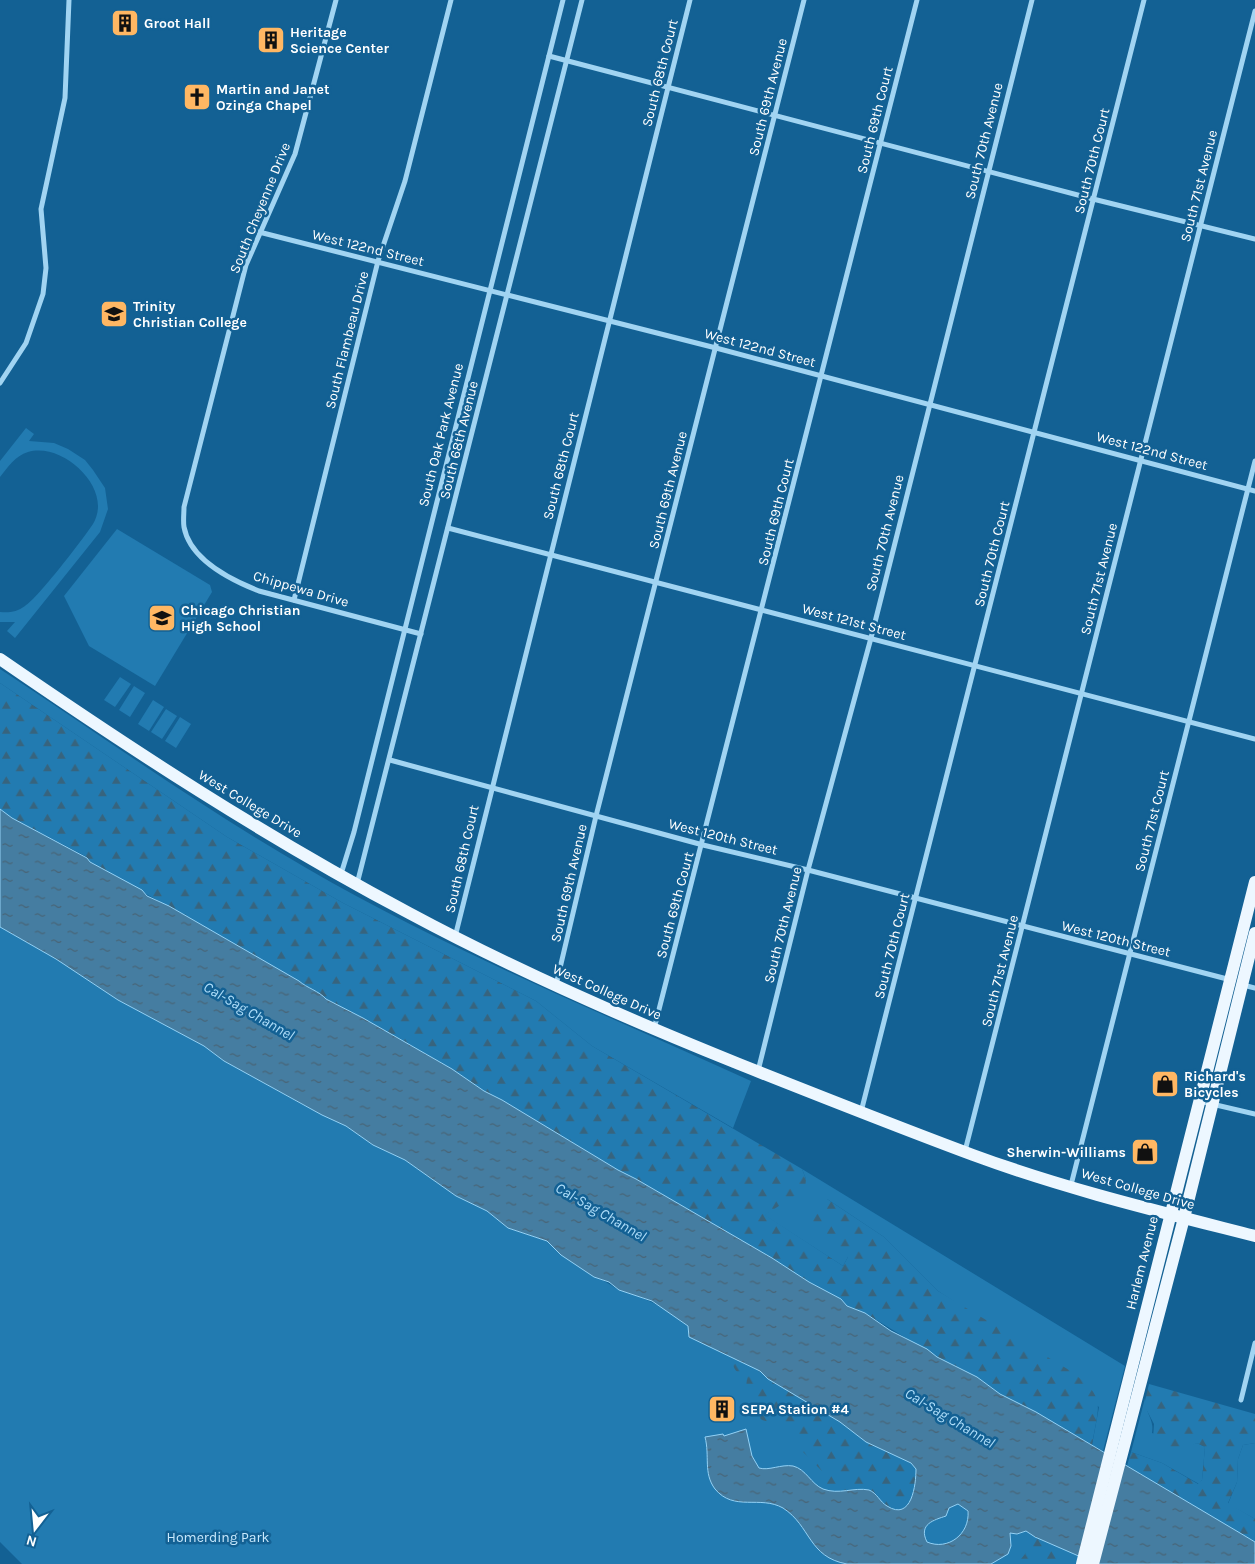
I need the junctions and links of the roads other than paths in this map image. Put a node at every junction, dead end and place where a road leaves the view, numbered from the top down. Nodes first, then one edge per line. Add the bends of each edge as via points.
1 (69, 0) edge
2 (336, 0) edge
3 (451, 0) edge
4 (563, 0) edge
5 (582, 0) edge
6 (690, 0) edge
7 (804, 0) edge
8 (917, 0) edge
9 (1032, 0) edge
10 (1144, 0) edge
11 (1255, 11) edge
12 (549, 56) junction
13 (567, 61) junction
14 (668, 88) junction
15 (774, 116) junction
16 (880, 144) junction
17 (987, 172) junction
18 (1093, 199) junction
19 (1201, 225) junction
20 (259, 232) junction
21 (1255, 238) edge
22 (378, 261) junction
23 (490, 291) junction
24 (507, 296) junction
25 (608, 321) junction
26 (716, 348) junction
27 (822, 376) junction
28 (0, 383) edge
29 (928, 405) junction
30 (1035, 432) junction
31 (1141, 460) junction
32 (1255, 461) edge
33 (1248, 489) junction
34 (1255, 491) edge
35 (448, 528) junction
36 (189, 542) joint
37 (550, 554) junction
38 (656, 582) junction
39 (294, 600) junction
40 (763, 610) junction
41 (403, 629) junction
42 (421, 634) junction
43 (871, 638) junction
44 (0, 659) edge
45 (975, 665) junction
46 (1082, 692) junction
47 (1190, 720) junction
48 (1255, 738) edge
49 (390, 760) junction
50 (490, 789) junction
51 (596, 816) junction
52 (703, 845) junction
53 (808, 870) junction
54 (341, 876) junction
55 (1255, 882) edge
56 (357, 885) junction
57 (916, 898) junction
58 (1023, 927) junction
59 (1255, 933) edge
60 (455, 937) junction
61 (1130, 954) junction
62 (1236, 982) junction
63 (556, 986) junction
64 (1255, 988) edge
65 (654, 1030) junction
66 (758, 1072) junction
67 (1199, 1100) junction
68 (1212, 1104) junction
69 (861, 1113) junction
70 (1255, 1114) edge
71 (965, 1152) junction
72 (1070, 1186) junction
73 (1170, 1214) junction
74 (1184, 1218) junction
75 (1255, 1236) edge
76 (1255, 1343) edge
77 (1241, 1400) dead end
78 (1120, 1436) junction
79 (1082, 1564) edge
80 (1093, 1564) edge

1 - 28 street via 65,98 41,209 46,268 43,294 26,343
2 - 20 street, South Cheyenne Drive via 295,154
3 - 22 street, South Flambeau Drive via 408,168
4 - 12 street, South Oak Park Avenue
5 - 13 street, South 68th Avenue
6 - 14 street, South 68th Court
7 - 15 street, South 69th Avenue
8 - 16 street, South 69th Court
9 - 17 street, South 70th Avenue
10 - 18 street, South 70th Court
11 - 19 street, South 71st Avenue
12 - 13 street
12 - 23 street, South Oak Park Avenue
13 - 14 street
13 - 24 street, South 68th Avenue
14 - 15 street
14 - 25 street, South 68th Court
15 - 16 street
15 - 26 street, South 69th Avenue
16 - 17 street
16 - 27 street, South 69th Court
17 - 18 street
17 - 29 street, South 70th Avenue
18 - 19 street
18 - 30 street, South 70th Court
19 - 21 street
19 - 31 street, South 71st Avenue
20 - 22 street, West 122nd Street
20 - 36 street, South Cheyenne Drive via 246,265 184,507 184,526
22 - 23 street, West 122nd Street
22 - 39 street, South Flambeau Drive
23 - 24 street, West 122nd Street
23 - 41 street, South Oak Park Avenue
24 - 25 street, West 122nd Street
24 - 35 street, South 68th Avenue
25 - 26 street, West 122nd Street
25 - 37 street, South 68th Court
26 - 27 street, West 122nd Street
26 - 38 street, South 69th Avenue
27 - 29 street, West 122nd Street
27 - 40 street, South 69th Court
29 - 30 street, West 122nd Street
29 - 43 street, South 70th Avenue
30 - 31 street, West 122nd Street
30 - 45 street, South 70th Court
31 - 33 street, West 122nd Street
31 - 46 street, South 71st Avenue
32 - 33 street, South 71st Court
33 - 34 street, West 122nd Street
33 - 47 street, South 71st Court
35 - 37 street, West 121st Street
35 - 42 street, South 68th Avenue
36 - 39 street, Chippewa Drive via 202,558 236,582
37 - 38 street, West 121st Street
37 - 50 street, South 68th Court
38 - 40 street, West 121st Street
38 - 51 street, South 69th Avenue
39 - 41 street, Chippewa Drive
40 - 43 street, West 121st Street
40 - 52 street, South 69th Court
41 - 42 street, Chippewa Drive
41 - 54 street, South Oak Park Avenue
42 - 49 street, South 68th Avenue
43 - 45 street, West 121st Street
43 - 53 street, South 70th Avenue
44 - 54 main road, West College Drive via 206,796
45 - 46 street, West 121st Street
45 - 57 street, South 70th Court
46 - 47 street, West 121st Street
46 - 58 street, South 71st Avenue
47 - 48 street, West 121st Street
47 - 61 street, South 71st Court
49 - 50 street, West 120th Street
49 - 56 street, South 68th Avenue
50 - 51 street, West 120th Street
50 - 60 street, South 68th Court
51 - 52 street, West 120th Street
51 - 63 street, South 69th Avenue
52 - 53 street, West 120th Street
52 - 65 street, South 69th Court
53 - 57 street, West 120th Street
53 - 66 street, South 70th Avenue
54 - 56 main road, West College Drive
55 - 62 main road, Harlem Avenue
56 - 60 main road, West College Drive
57 - 58 street, West 120th Street
57 - 69 street, South 70th Court
58 - 61 street, West 120th Street
58 - 71 street, South 71st Avenue
59 - 62 main road, Harlem Avenue
60 - 63 main road, West College Drive
61 - 62 street, West 120th Street
61 - 72 street, South 71st Court
62 - 64 street, West 120th Street
62 - 67 main road, Harlem Avenue
62 - 68 main road, Harlem Avenue
63 - 65 main road, West College Drive
65 - 66 main road, West College Drive
66 - 69 main road, West College Drive
67 - 68 street
67 - 73 main road, Harlem Avenue
68 - 70 street
68 - 74 main road, Harlem Avenue
69 - 71 main road, West College Drive
71 - 72 main road, West College Drive
72 - 73 main road, West College Drive
73 - 74 main road, West College Drive
73 - 78 main road, Harlem Avenue
74 - 75 main road, West College Drive
74 - 78 main road, Harlem Avenue
76 - 77 street
78 - 79 main road, Harlem Avenue
78 - 80 main road, Harlem Avenue

